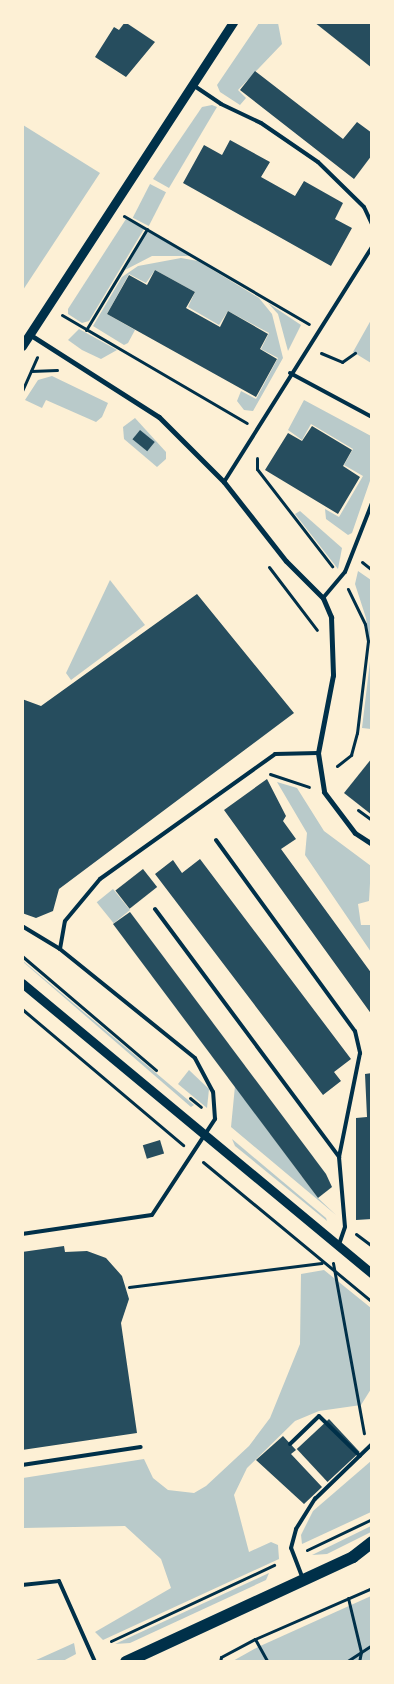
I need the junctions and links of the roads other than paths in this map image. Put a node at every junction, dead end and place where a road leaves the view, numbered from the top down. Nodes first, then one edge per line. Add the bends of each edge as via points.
1 (233, 22) edge
2 (191, 84) junction
3 (372, 224) edge
4 (372, 247) edge
5 (26, 332) edge
6 (22, 346) edge
7 (290, 373) junction
8 (372, 417) edge
9 (224, 482) junction
10 (372, 503) edge
11 (323, 598) junction
12 (318, 752) junction
13 (216, 840) dead end
14 (372, 844) edge
15 (154, 909) dead end
16 (22, 926) edge
17 (60, 949) junction
18 (22, 982) edge
19 (203, 1135) junction
20 (339, 1157) junction
21 (22, 1234) edge
22 (338, 1246) junction
23 (372, 1274) edge
24 (290, 1444) dead end
25 (372, 1444) edge
26 (141, 1447) dead end
27 (360, 1456) junction
28 (22, 1465) edge
29 (372, 1542) edge
30 (372, 1555) edge
31 (353, 1557) junction
32 (303, 1579) junction
33 (22, 1585) edge
34 (95, 1662) edge
35 (126, 1662) edge

1 - 2 street
2 - 3 lane via 221,104 261,123 318,162 364,207
2 - 5 street
4 - 7 lane
5 - 6 street
5 - 9 street via 159,417
7 - 8 lane
7 - 9 lane
9 - 11 street via 286,561
10 - 11 lane via 344,572
11 - 12 street via 331,616 333,675
12 - 14 street via 324,792 355,833
12 - 17 lane via 276,754 100,879 65,921
13 - 20 lane via 355,1031 360,1053
15 - 20 lane
16 - 17 lane
17 - 19 lane via 195,1058 213,1092 214,1119
18 - 19 street
19 - 21 lane via 152,1215
19 - 22 street
20 - 22 lane via 345,1227
22 - 23 street
24 - 27 lane via 319,1416
25 - 27 lane
26 - 28 lane
27 - 32 lane via 315,1499 296,1529 291,1548
29 - 31 main road
30 - 31 main road
31 - 32 main road
32 - 35 main road
33 - 34 lane via 59,1582

